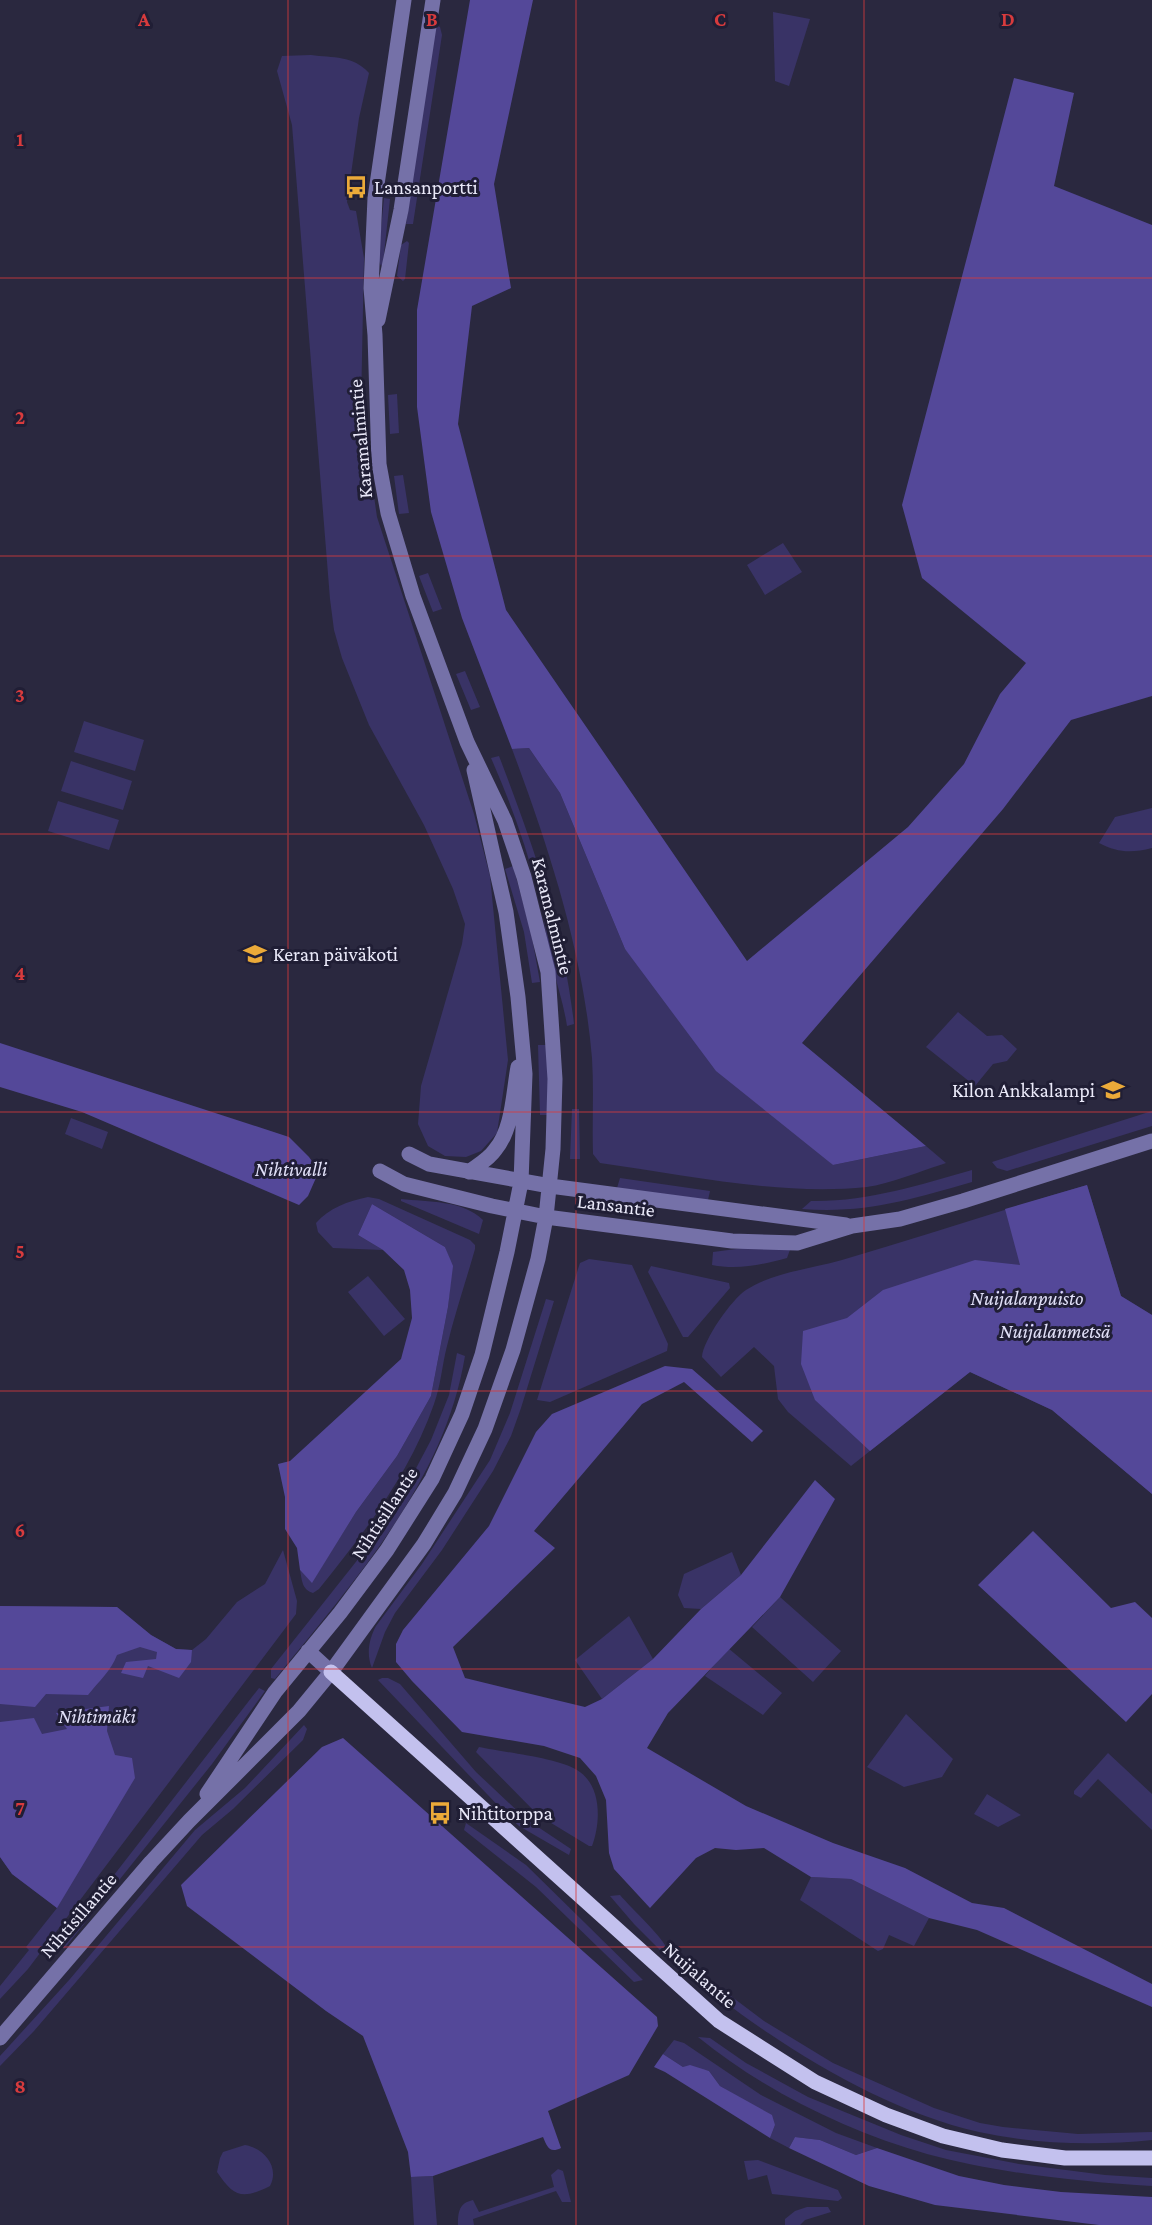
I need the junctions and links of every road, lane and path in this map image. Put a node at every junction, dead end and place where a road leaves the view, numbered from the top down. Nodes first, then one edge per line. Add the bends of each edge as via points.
1 (404, 0) edge
2 (433, 0) edge
3 (375, 335) junction
4 (468, 742) junction
5 (522, 1043) junction
6 (1152, 1141) edge
7 (409, 1154) dead end
8 (380, 1171) dead end
9 (469, 1172) junction
10 (522, 1182) junction
11 (550, 1186) junction
12 (517, 1210) junction
13 (546, 1217) junction
14 (852, 1226) junction
15 (308, 1651) junction
16 (331, 1672) junction
17 (189, 1821) junction
18 (0, 2038) edge
19 (1152, 2158) edge

1 - 3 street, Karamalmintie via 375,198 371,288
2 - 3 street, Karamalmintie via 401,210
3 - 4 street, Karamalmintie via 379,464 388,513 413,596
4 - 5 street, Karamalmintie via 504,903
4 - 11 street, Karamalmintie via 505,821 548,972 555,1079
5 - 9 street, Karamalmintie via 507,1126 495,1151
5 - 10 street, Karamalmintie
6 - 14 street, Lansantie via 900,1219
7 - 9 street, Lansantie via 429,1164
8 - 12 street, Lansantie via 404,1184
9 - 10 street, Lansantie
10 - 11 street, Lansantie
10 - 12 street, Nihtisillantie
11 - 13 street, Karamalmintie
11 - 14 street, Lansantie
12 - 13 street, Lansantie
12 - 15 street, Nihtisillantie via 482,1355 462,1414 432,1479 387,1550
13 - 14 street, Lansantie via 732,1240 796,1243
13 - 16 street, Nihtisillantie via 513,1350 470,1463 424,1544
15 - 16 street, Nuijalantie
15 - 17 street, Nihtisillantie via 275,1692
16 - 17 street, Nihtisillantie via 290,1721
16 - 19 main road, Nuijalantie via 719,2022 815,2082 943,2136 1002,2150 1065,2158
17 - 18 street, Nihtisillantie

